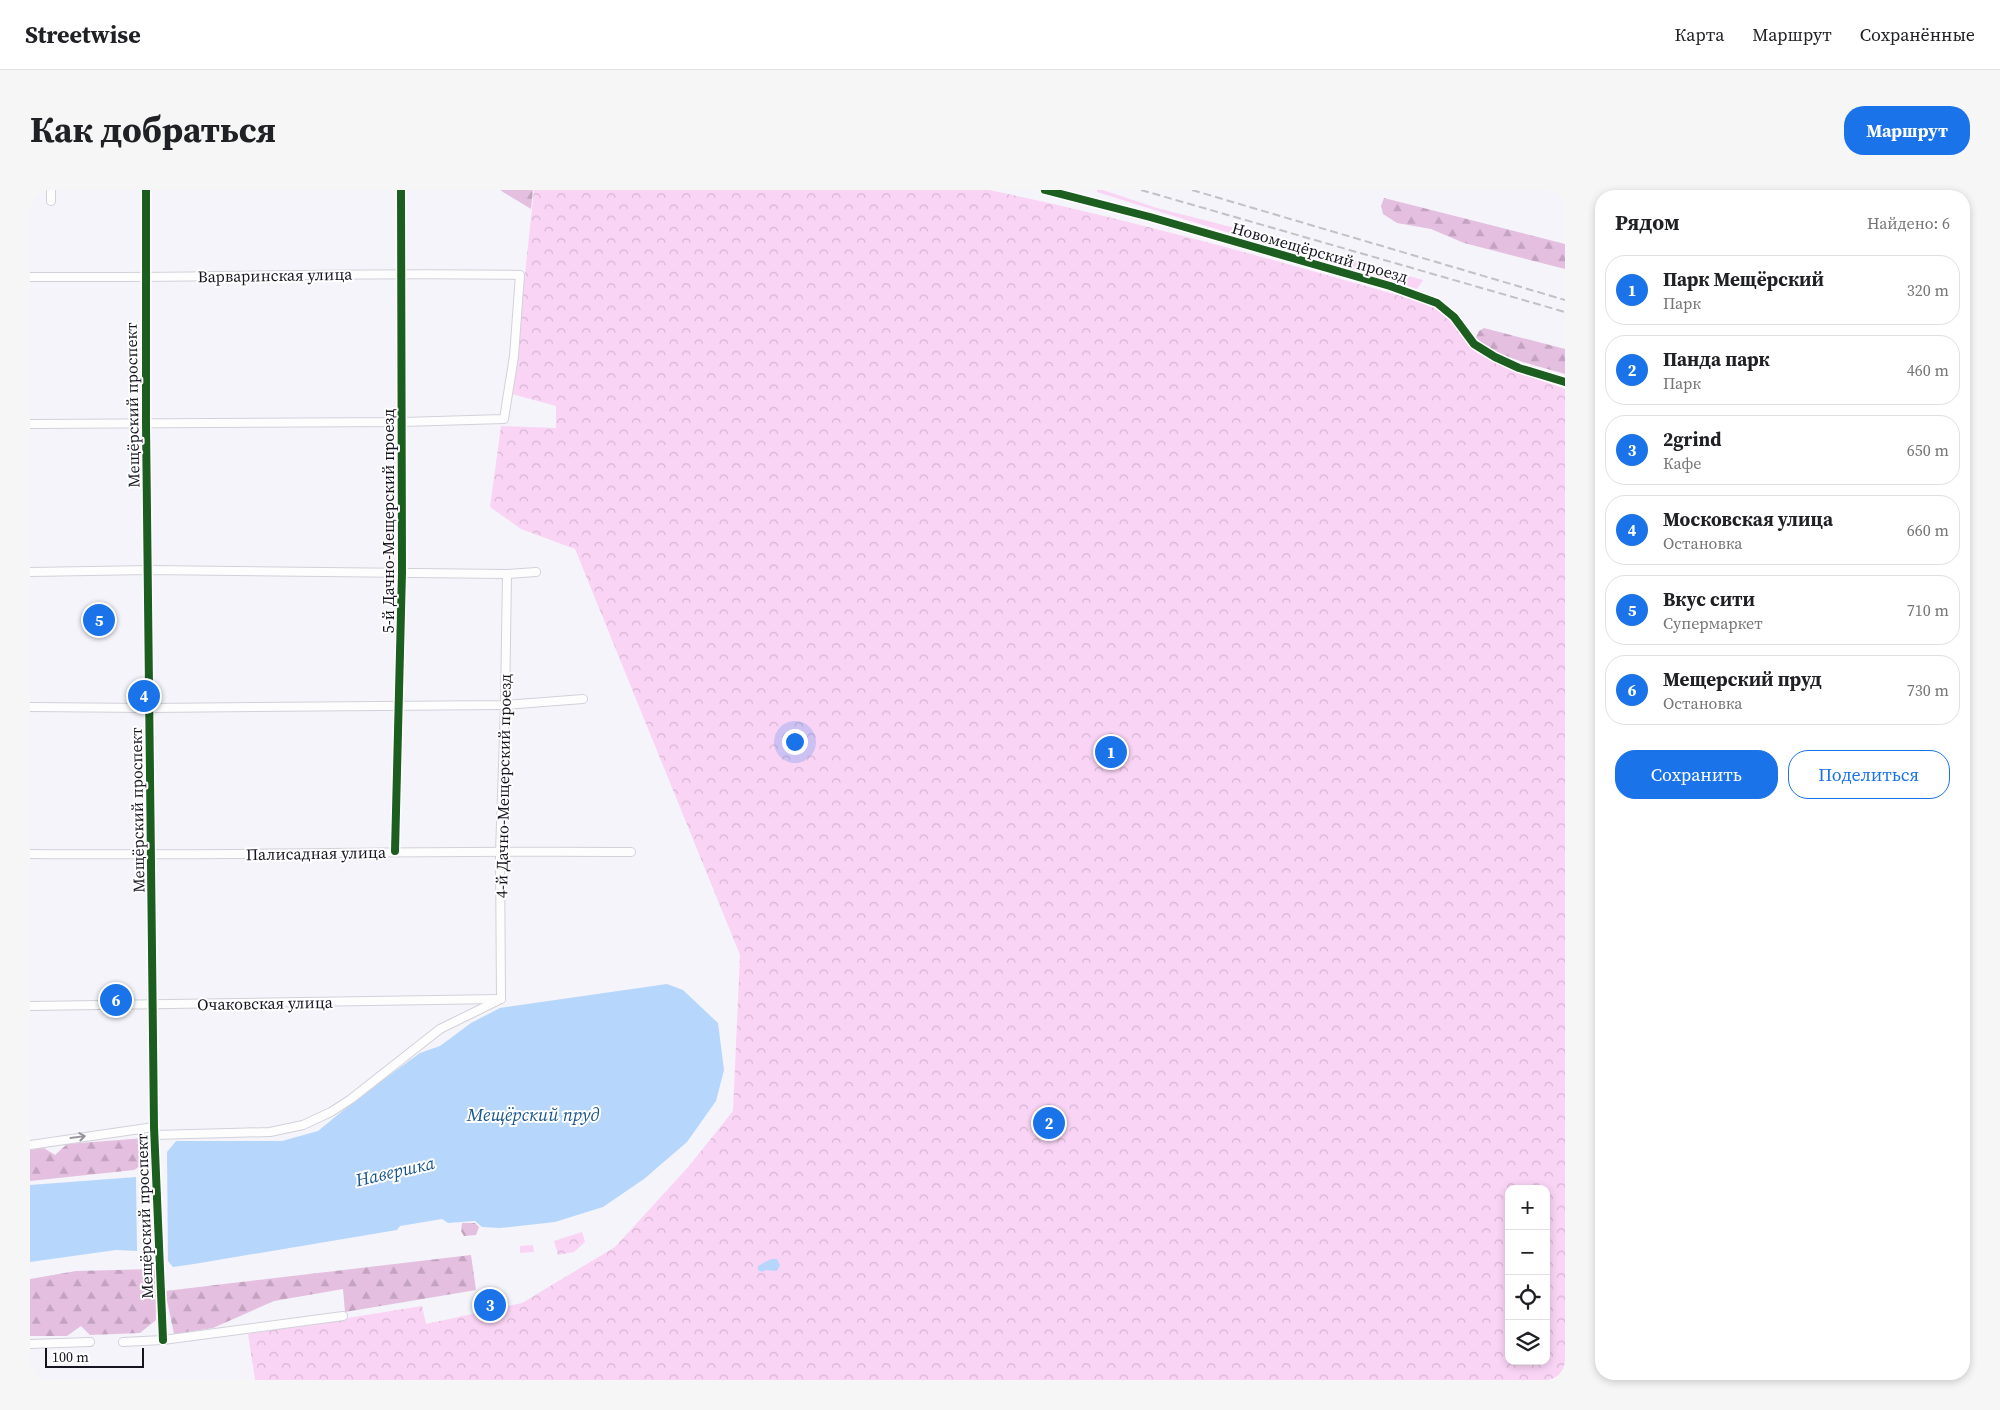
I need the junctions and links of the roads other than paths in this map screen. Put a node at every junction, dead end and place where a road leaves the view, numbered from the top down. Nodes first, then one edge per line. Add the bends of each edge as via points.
1 (51, 190) edge
2 (146, 190) edge
3 (401, 190) edge
4 (1045, 190) edge
5 (51, 201) dead end
6 (400, 273) junction
7 (30, 277) edge
8 (145, 278) junction
9 (1565, 382) edge
10 (402, 422) junction
11 (30, 424) edge
12 (146, 424) junction
13 (148, 570) junction
14 (30, 572) edge
15 (402, 572) junction
16 (536, 572) dead end
17 (507, 574) junction
18 (582, 699) dead end
19 (505, 705) junction
20 (400, 706) junction
21 (30, 707) edge
22 (149, 708) junction
23 (395, 851) junction
24 (631, 852) dead end
25 (500, 853) junction
26 (30, 854) edge
27 (151, 855) junction
28 (501, 999) junction
29 (153, 1005) junction
30 (30, 1006) edge
31 (154, 1127) junction
32 (154, 1135) junction
33 (30, 1145) edge
34 (343, 1316) dead end
35 (163, 1340) junction
36 (90, 1342) dead end
37 (123, 1342) dead end
38 (30, 1344) edge

1 - 5 street
2 - 8 street, Мещёрский проспект
3 - 6 street, 5-й Дачно-Мещерский проезд
4 - 9 street, Новомещёрский проезд via 1150,217 1428,298 1447,310 1480,348 1508,364
6 - 8 street, Варваринская улица
6 - 10 street, 5-й Дачно-Мещерский проезд
6 - 10 street, Варваринская улица via 520,275 514,356 504,419
7 - 8 street, Варваринская улица
8 - 12 street, Мещёрский проспект
10 - 12 street
10 - 15 street, 5-й Дачно-Мещерский проезд
11 - 12 street
12 - 13 street, Мещёрский проспект
13 - 14 street
13 - 15 street
13 - 22 street, Мещёрский проспект
15 - 17 street
15 - 20 street, 5-й Дачно-Мещерский проезд
16 - 17 street
17 - 19 street, 4-й Дачно-Мещерский проезд
18 - 19 street
19 - 20 street
19 - 25 street, 4-й Дачно-Мещерский проезд
20 - 22 street
20 - 23 street, 5-й Дачно-Мещерский проезд
21 - 22 street
22 - 27 street, Мещёрский проспект
23 - 25 street, Палисадная улица
23 - 27 street, Палисадная улица
24 - 25 street, Палисадная улица
25 - 28 street, 4-й Дачно-Мещерский проезд
26 - 27 street, Палисадная улица
27 - 29 street, Мещёрский проспект
28 - 29 street, Очаковская улица
28 - 32 street via 440,1029 351,1099 303,1125 270,1132
29 - 30 street, Очаковская улица
29 - 31 street, Мещёрский проспект
31 - 32 street, Мещёрский проспект
33 -> 31 street
32 - 35 street, Мещёрский проспект
34 - 35 street
35 - 37 street
36 - 38 street

